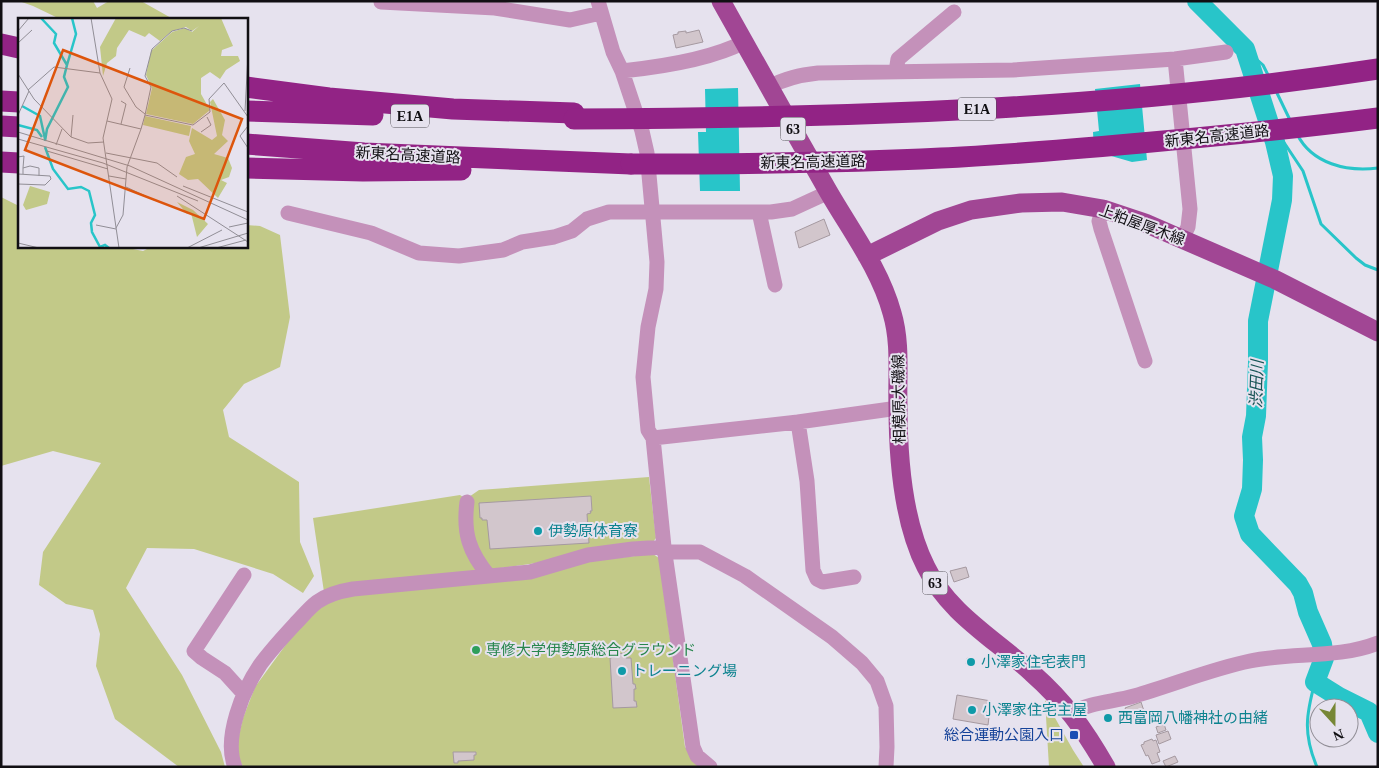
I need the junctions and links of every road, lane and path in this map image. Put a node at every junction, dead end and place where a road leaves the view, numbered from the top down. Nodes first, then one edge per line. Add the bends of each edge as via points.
1 (721, 1) edge
2 (381, 2) edge
3 (600, 7) edge
4 (954, 12) dead end
5 (744, 42) junction
6 (1, 44) edge
7 (18, 48) edge
8 (1226, 52) dead end
9 (1175, 59) junction
10 (1378, 69) edge
11 (622, 71) junction
12 (896, 72) junction
13 (248, 87) edge
14 (769, 87) junction
15 (1, 101) edge
16 (18, 102) edge
17 (248, 111) edge
18 (574, 116) junction
19 (1378, 118) edge
20 (1, 126) edge
21 (18, 127) edge
22 (248, 144) edge
23 (1, 162) edge
24 (18, 163) edge
25 (574, 164) junction
26 (248, 168) edge
27 (829, 192) junction
28 (1103, 209) junction
29 (652, 212) junction
30 (759, 212) junction
31 (288, 213) dead end
32 (1182, 239) junction
33 (867, 256) junction
34 (770, 280) dead end
35 (1378, 332) edge
36 (1145, 361) dead end
37 (898, 408) junction
38 (798, 422) junction
39 (653, 438) junction
40 (467, 502) dead end
41 (664, 549) junction
42 (244, 575) dead end
43 (489, 576) junction
44 (854, 577) dead end
45 (1378, 643) edge
46 (244, 694) junction
47 (1072, 713) junction
48 (234, 767) edge
49 (710, 767) edge
50 (886, 767) edge
51 (1106, 767) edge

1 - 5 main road, 相模原大磯線 / 63
2 - 3 street via 495,8 570,20
3 - 11 street
4 - 12 street via 898,59
5 - 11 street via 720,53
5 - 14 main road, 相模原大磯線 / 63
6 - 7 highway
8 - 9 street
9 - 12 street via 1013,70
9 - 32 street via 1190,209 1188,227
10 - 18 highway, E1A, bridge via 1230,89 1094,102 891,113 662,118
11 - 29 street via 647,153
12 - 14 street via 798,75
13 - 18 highway via 445,109
14 - 27 main road, 相模原大磯線 / 63
15 - 16 highway
17 - 18 highway, E1A via 450,117
19 - 25 highway, 新東名高速道路, bridge via 1189,139 942,158
20 - 21 highway
22 - 25 highway, 新東名高速道路
23 - 24 highway
25 - 26 highway via 418,171
27 - 30 street via 792,209
27 - 33 main road, 相模原大磯線 / 63
28 - 32 main road, 上粕屋厚木線
28 - 33 main road, 上粕屋厚木線 via 1044,202 971,210 938,221
28 - 36 street via 1099,221 1101,229
29 - 30 street
29 - 31 street via 598,214 572,231 554,237 522,242 503,250 459,256 418,253 371,233
29 - 39 street via 657,262 643,377 648,430
30 - 34 street
32 - 35 main road, 上粕屋厚木線 via 1276,280
33 - 37 main road, 相模原大磯線 / 63 via 883,287 897,337
37 - 38 street
37 - 47 main road, 相模原大磯線 / 63 via 898,436 908,513 926,569 951,604 1031,672
38 - 39 street
38 - 44 street via 813,570 817,579 823,582
39 - 41 street
40 - 43 street via 466,534 473,555
41 - 43 street via 632,549 588,555 530,572
41 - 49 street via 692,747
41 - 50 street via 700,552 744,576 832,637 862,663 877,681 886,706
42 - 46 street via 194,651 225,672
43 - 46 street via 336,592 316,603 291,629 260,665
45 - 47 street via 1339,653 1251,661 1131,697 1081,707
46 - 48 street via 231,735 230,752
47 - 51 main road, 相模原大磯線 / 63

